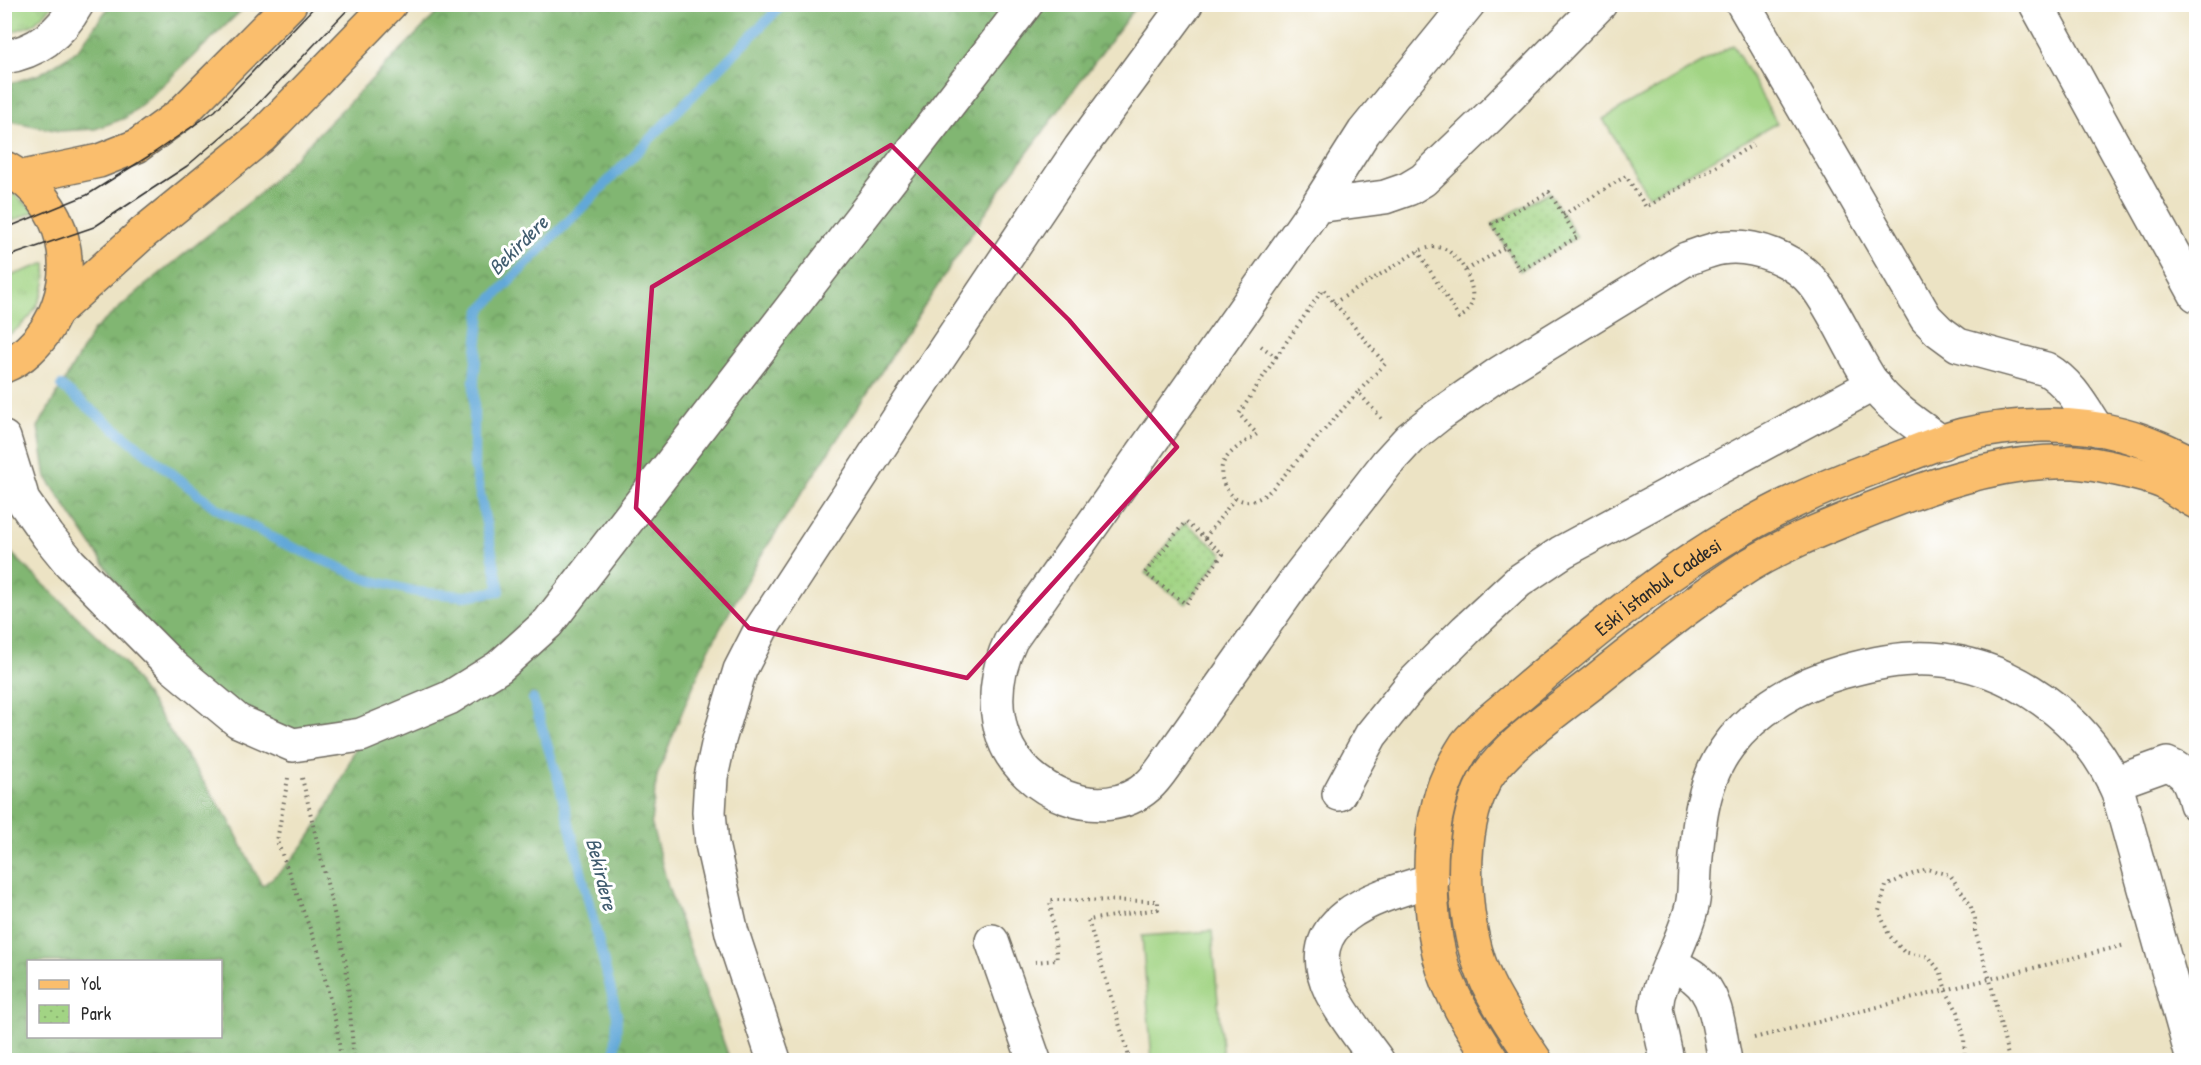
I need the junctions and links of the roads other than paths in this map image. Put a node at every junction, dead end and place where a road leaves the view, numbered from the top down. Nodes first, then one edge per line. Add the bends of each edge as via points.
1 (77, 4) edge
2 (290, 4) edge
3 (390, 4) edge
4 (1026, 4) edge
5 (1186, 4) edge
6 (1468, 4) edge
7 (1600, 4) edge
8 (1743, 4) edge
9 (2036, 4) edge
10 (4, 57) edge
11 (14, 172) edge
12 (1317, 206) junction
13 (2196, 294) edge
14 (59, 309) junction
15 (4, 366) edge
16 (1874, 384) junction
17 (2097, 429) junction
18 (4, 438) edge
19 (1942, 443) junction
20 (2196, 465) edge
21 (4, 474) edge
22 (2196, 502) edge
23 (24, 504) junction
24 (2114, 783) junction
25 (1339, 794) dead end
26 (2196, 804) edge
27 (1432, 880) junction
28 (992, 941) dead end
29 (1671, 964) junction
30 (1723, 1053) edge
31 (774, 1060) edge
32 (1034, 1060) edge
33 (1377, 1060) edge
34 (1492, 1060) edge
35 (1535, 1060) edge
36 (1667, 1060) edge
37 (2193, 1060) edge

1 - 10 street via 51,38 18,55
2 - 11 main road via 181,114 136,146 99,161
3 - 14 main road via 261,137 143,233
4 - 23 street via 548,623 499,667 449,698 361,735 293,745 238,721 173,667 70,563
5 - 31 street via 1080,148 902,413 760,628 740,670 718,740 709,812 715,862 732,933
6 - 12 street via 1364,132
7 - 12 street via 1423,180 1385,197
8 - 17 street via 1926,318 1958,345 2059,376
9 - 13 street
11 - 14 main road via 48,204 63,238 66,273
12 - 16 street via 1025,619 1004,655 996,695 1004,740 1029,776 1058,794 1083,803 1102,803 1121,800 1149,786 1299,576 1404,444 1501,372 1686,259 1738,247 1781,259 1801,271 1815,285
14 - 15 main road via 40,340
16 - 19 street via 1902,414
16 - 25 street via 1562,552 1519,581 1390,710 1371,735
17 - 19 main road, Eski İstanbul Caddesi via 1996,429
17 - 20 main road, Eski İstanbul Caddesi via 2159,446
18 - 23 street
19 - 27 main road, Eski İstanbul Caddesi via 1827,485 1737,531 1631,605 1485,724 1467,742 1439,802
21 - 23 street
22 - 35 main road, Eski İstanbul Caddesi via 2138,474 2076,462 1996,470 1943,482 1803,537 1747,567 1660,629 1527,735 1485,781 1468,834 1466,868 1468,916 1476,951 1488,983
24 - 26 street via 2167,764 2180,769 2188,778
24 - 29 street via 2080,731 2037,696 1990,673 1961,663 1910,659 1824,677 1775,703 1750,722 1715,766 1697,834 1692,909
24 - 37 street
27 - 33 street via 1385,894 1353,909 1326,939 1323,970 1331,992
27 - 34 main road, Eski İstanbul Caddesi via 1441,959 1455,996
28 - 32 street
29 - 30 street via 1695,977 1707,991
29 - 36 street via 1656,1009

